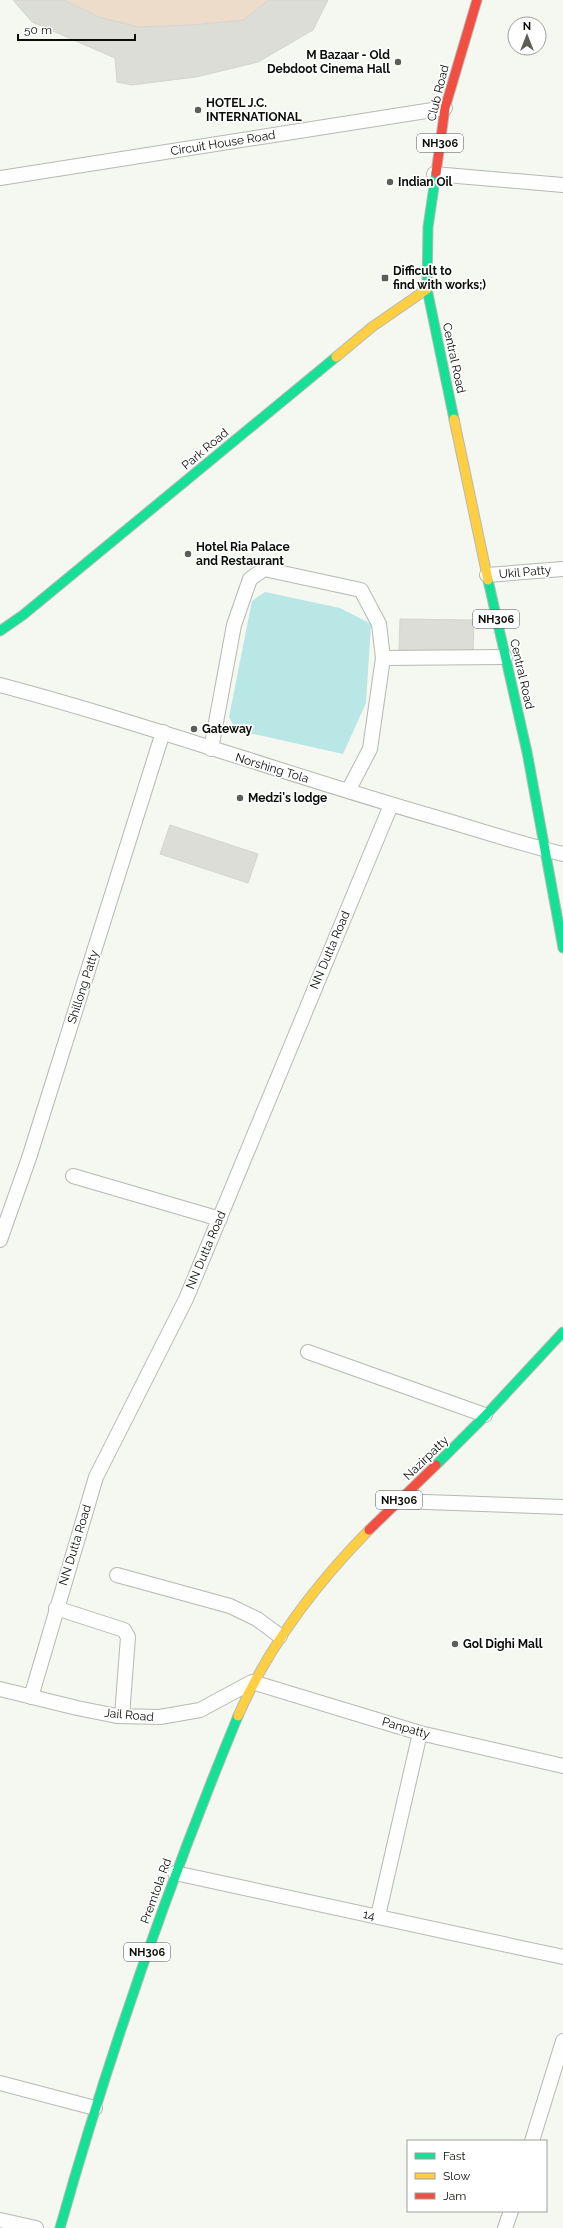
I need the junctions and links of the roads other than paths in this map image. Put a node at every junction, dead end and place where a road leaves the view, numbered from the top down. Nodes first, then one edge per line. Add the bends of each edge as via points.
1 (477, 0) edge
2 (445, 108) junction
3 (434, 174) junction
4 (0, 178) edge
5 (563, 185) edge
6 (428, 289) junction
7 (563, 569) edge
8 (487, 575) junction
9 (0, 631) edge
10 (505, 657) junction
11 (383, 658) junction
12 (0, 685) edge
13 (163, 732) junction
14 (211, 749) junction
15 (348, 791) junction
16 (391, 805) junction
17 (545, 850) junction
18 (563, 854) edge
19 (563, 948) edge
20 (73, 1176) dead end
21 (220, 1218) junction
22 (0, 1240) edge
23 (563, 1332) edge
24 (308, 1352) dead end
25 (485, 1415) junction
26 (398, 1501) junction
27 (563, 1508) edge
28 (117, 1575) dead end
29 (56, 1608) junction
30 (280, 1636) junction
31 (252, 1682) junction
32 (0, 1689) edge
33 (31, 1697) junction
34 (122, 1716) junction
35 (420, 1733) junction
36 (563, 1766) edge
37 (175, 1873) junction
38 (378, 1916) junction
39 (563, 1957) edge
40 (563, 2041) edge
41 (0, 2083) edge
42 (95, 2108) junction
43 (532, 2140) edge
44 (511, 2212) edge
45 (0, 2220) edge
46 (36, 2228) edge
47 (60, 2228) edge
48 (506, 2228) edge

1 - 2 main road, Club Road / NH306
2 - 3 main road, Club Road / NH306
2 - 4 street, Circuit House Road
3 - 5 street
3 - 6 main road, Club Road / NH306 via 428,227
6 - 8 main road, Central Road / NH306
6 - 9 main road, Park Road via 372,326 23,615
7 - 8 street, Ukil Patty
8 - 10 main road, Central Road / NH306
10 - 11 street
10 - 17 main road, Central Road / NH306 via 527,752
11 - 14 street via 379,624 361,590 264,569 250,579 234,625
11 - 15 street via 370,749
12 - 13 street, Norshing Tola
13 - 14 street, Norshing Tola
13 - 22 street, Shillong Patty via 31,1151
14 - 15 street, Norshing Tola
15 - 16 street, Norshing Tola
16 - 17 street, Norshing Tola
16 - 21 street, NN Dutta Road
17 - 18 street, Norshing Tola
17 - 19 main road, Central Road / NH306
20 - 21 street
21 - 29 street, NN Dutta Road via 186,1299 96,1477
23 - 25 main road, Nazirpatty / NH306
24 - 25 street
25 - 26 main road, Nazirpatty / NH306
26 - 27 street
26 - 30 main road, Nazirpatty / NH306 via 336,1567
28 - 30 street via 230,1606 257,1619
29 - 33 street, NN Dutta Road
29 - 34 street via 124,1630 128,1637
30 - 31 main road, Nazirpatty / NH306
31 - 34 street, Jail Road via 200,1710 160,1718
31 - 35 street, Panpatty
31 - 37 main road, Premtola Rd / NH306
32 - 33 street, Jail Road
33 - 34 street, Jail Road
35 - 36 street, Panpatty
35 - 38 street
37 - 38 street, 14
37 - 42 main road, Premtola Rd / NH306
38 - 39 street, 14
40 - 43 street
41 - 42 street
42 - 47 main road, Premtola Rd / NH306
44 - 48 street
45 - 46 street

